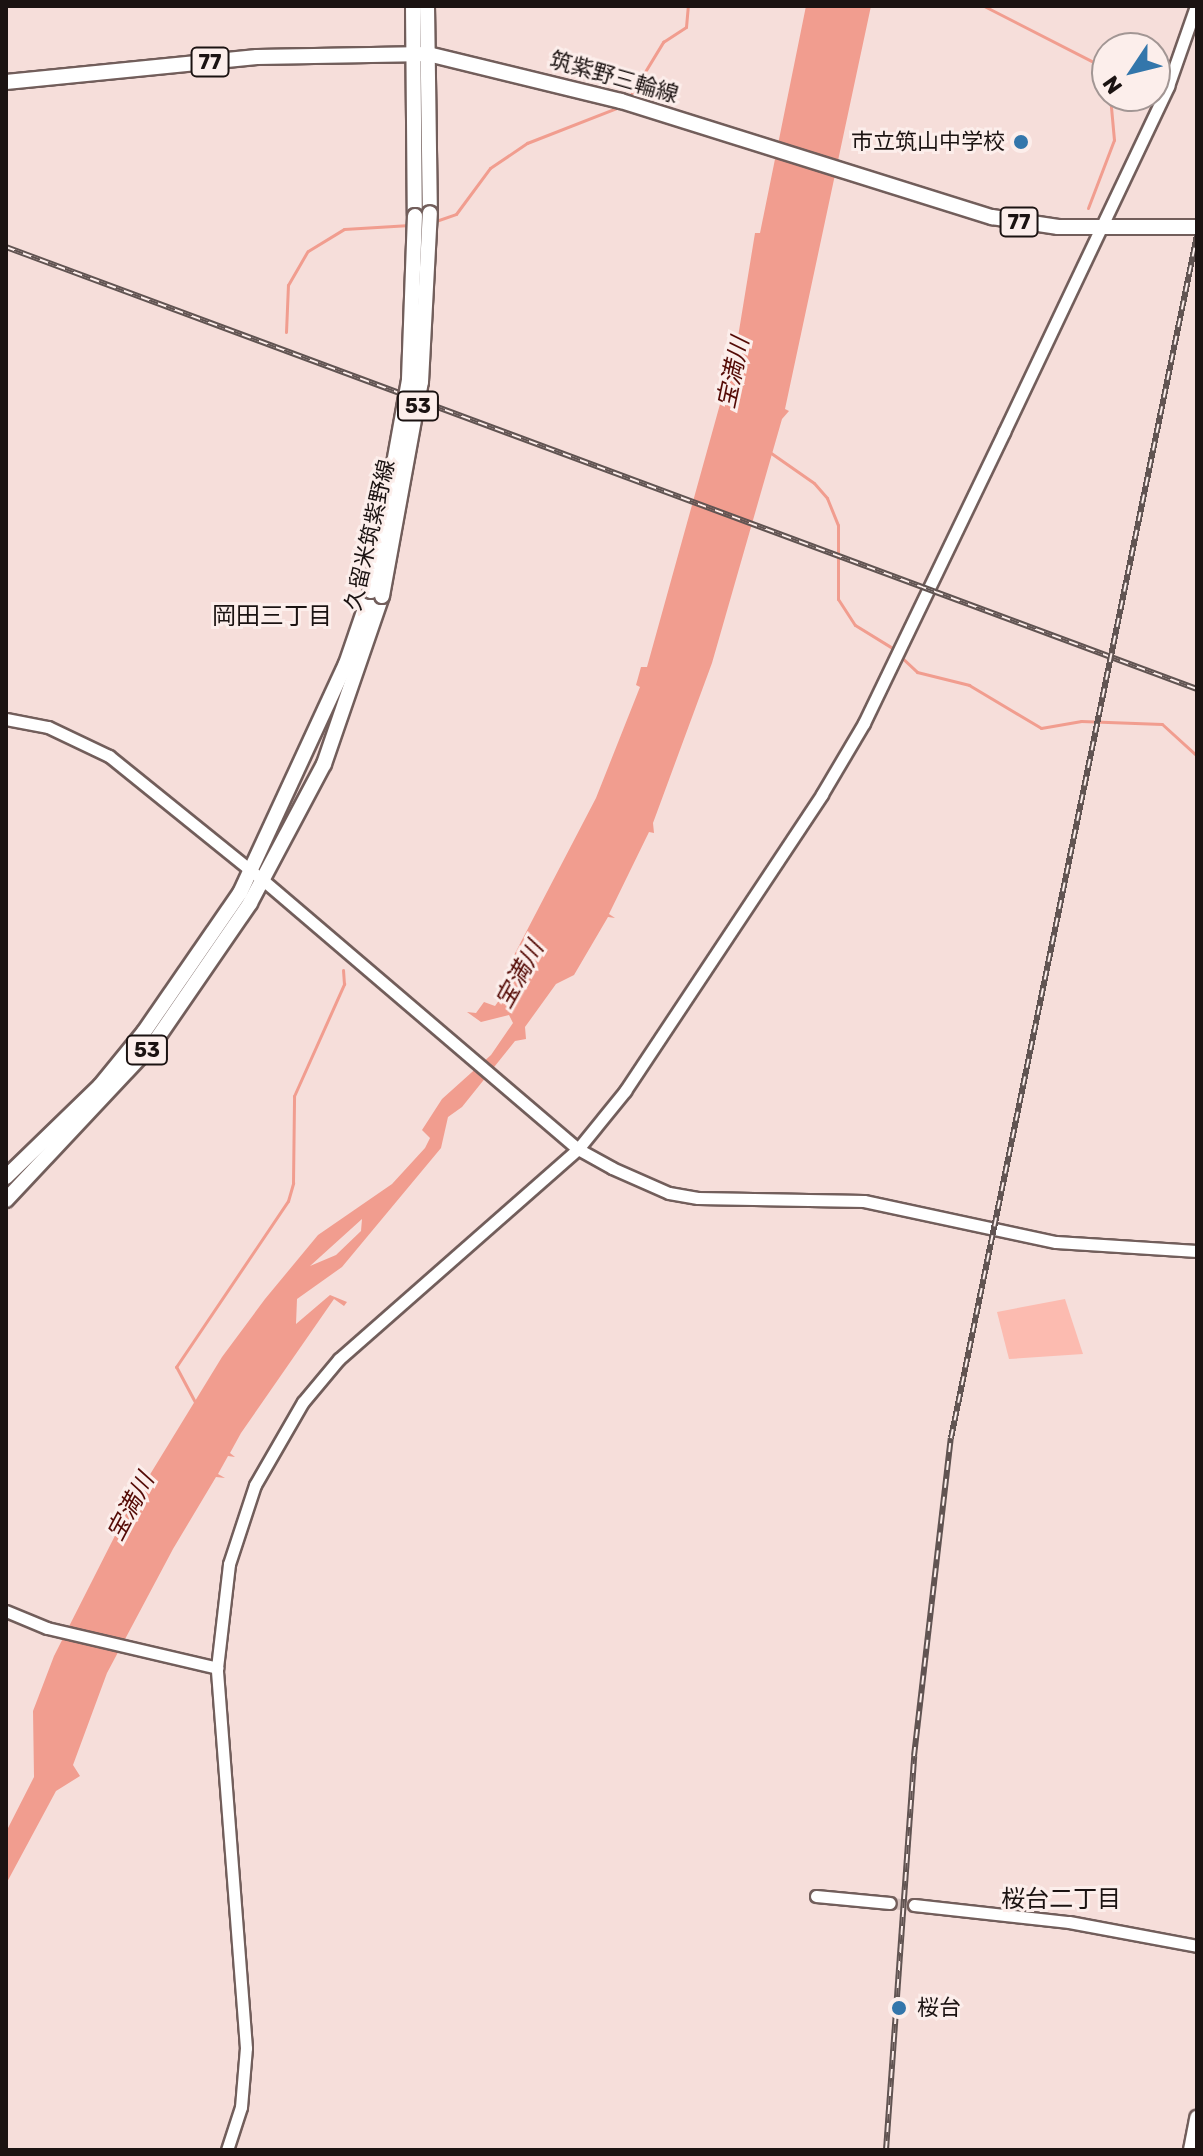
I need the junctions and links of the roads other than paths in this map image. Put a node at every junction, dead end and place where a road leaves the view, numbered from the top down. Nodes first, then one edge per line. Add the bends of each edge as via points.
1 (413, 6) edge
2 (427, 6) edge
3 (1196, 6) edge
4 (421, 54) junction
5 (6, 82) edge
6 (1197, 227) edge
7 (1098, 229) junction
8 (376, 593) junction
9 (6, 719) edge
10 (251, 870) junction
11 (264, 881) junction
12 (578, 1149) junction
13 (6, 1177) edge
14 (6, 1200) edge
15 (1197, 1251) edge
16 (6, 1611) edge
17 (217, 1668) junction
18 (816, 1896) dead end
19 (890, 1903) tunnel mouth
20 (914, 1905) tunnel mouth
21 (1197, 1946) edge
22 (1197, 2118) edge
23 (227, 2150) edge
24 (1191, 2150) edge

1 - 4 main road, 久留米筑紫野線 / 53
2 - 4 main road, 久留米筑紫野線 / 53
3 - 7 street via 1168,86
4 - 5 main road, 筑紫野三輪線 / 77 via 257,57
4 - 7 main road, 筑紫野三輪線 / 77 via 621,101 992,217
4 - 8 main road, 久留米筑紫野線 / 53, bridge via 422,215 409,379
6 - 7 main road, 筑紫野三輪線 / 77
7 - 12 street via 864,723 634,1078
8 - 10 main road, 久留米筑紫野線 / 53
8 - 11 main road, 久留米筑紫野線 / 53 via 324,764
9 - 10 street via 48,727 109,756
10 - 11 street
10 - 13 main road, 久留米筑紫野線 / 53 via 144,1032 100,1086
11 - 12 street
11 - 14 main road, 久留米筑紫野線 / 53 via 156,1040
12 - 15 street via 669,1193 698,1198 864,1201 1056,1242
12 - 17 street via 350,1348 303,1402 255,1485 236,1540 219,1624
16 - 17 street via 130,1650
17 - 23 street via 246,2048 241,2107
18 - 19 street
20 - 21 street via 1069,1922
22 - 24 main road

